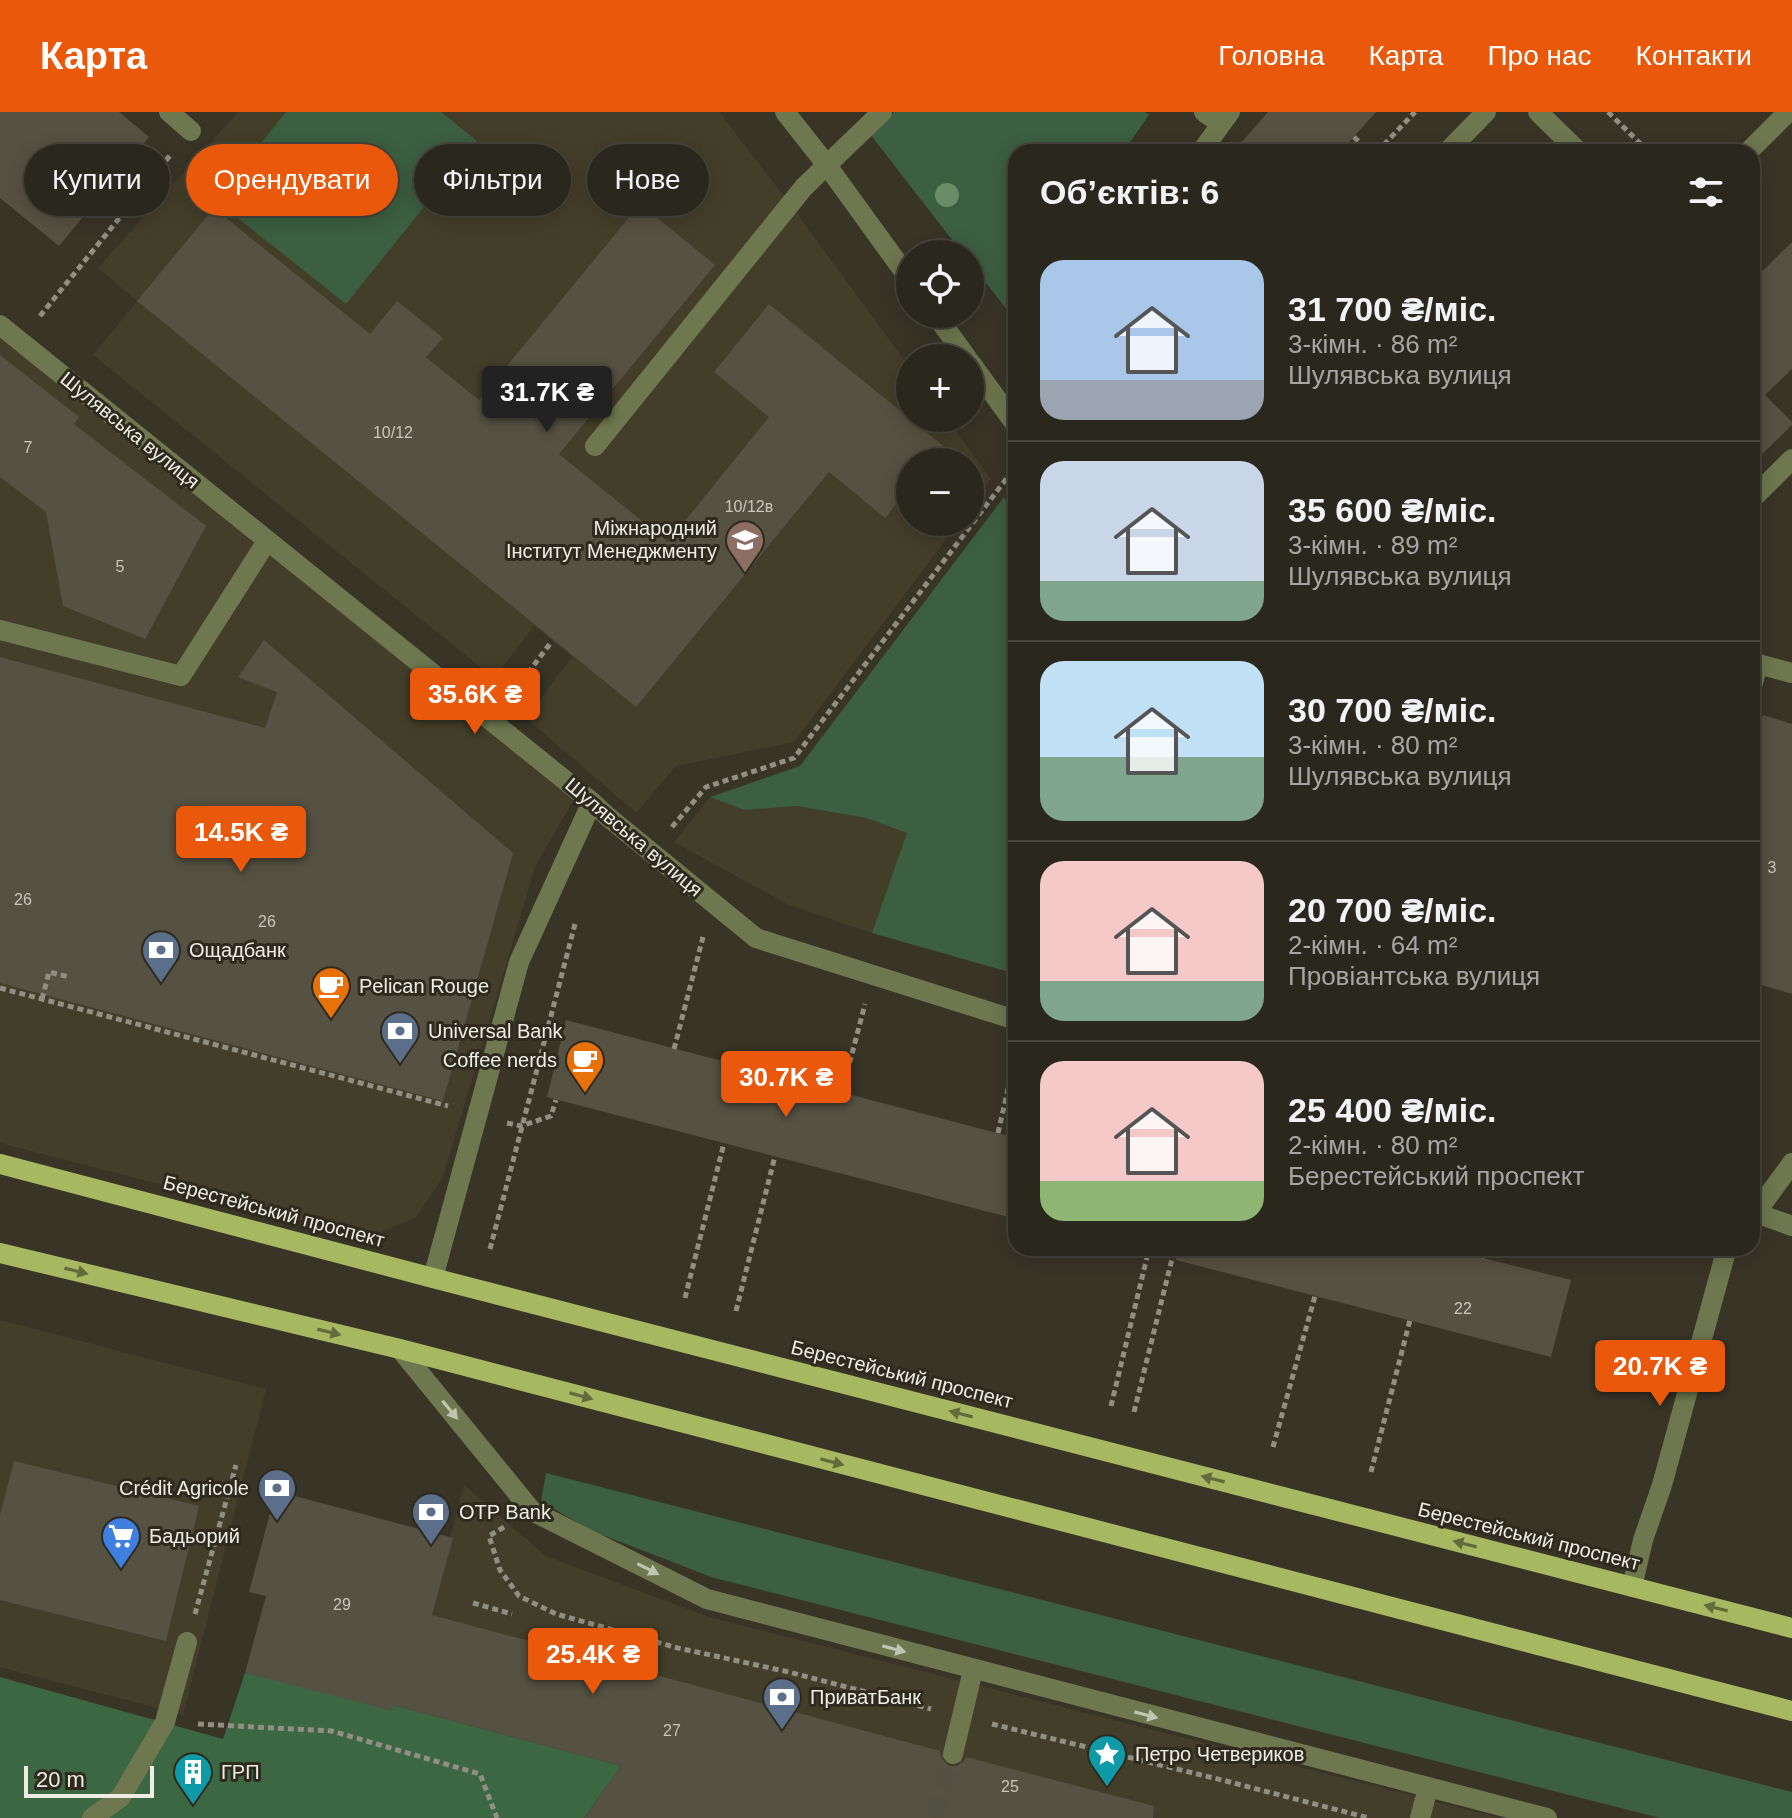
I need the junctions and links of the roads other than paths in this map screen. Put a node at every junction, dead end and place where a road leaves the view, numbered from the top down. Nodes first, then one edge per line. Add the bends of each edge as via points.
1 (169, 112) edge
2 (785, 112) edge
3 (882, 112) edge
4 (1486, 112) edge
5 (1538, 112) edge
6 (1788, 112) edge
7 (1218, 116) edge
8 (191, 131) road end
9 (1205, 144) edge
10 (1455, 144) edge
11 (1571, 144) edge
12 (1756, 144) edge
13 (826, 164) junction
14 (896, 261) edge
15 (0, 325) edge
16 (984, 381) edge
17 (1008, 411) edge
18 (595, 446) dead end
19 (1792, 459) edge
20 (1760, 491) edge
21 (267, 541) junction
22 (0, 630) edge
23 (1760, 665) edge
24 (1792, 673) edge
25 (592, 802) junction
26 (1008, 1017) edge
27 (1792, 1163) edge
28 (0, 1164) edge
29 (1760, 1207) edge
30 (1760, 1217) edge
31 (1792, 1226) edge
32 (0, 1253) edge
33 (1719, 1256) edge
34 (433, 1278) junction
35 (400, 1349) junction
36 (1632, 1587) junction
37 (1792, 1628) edge
38 (187, 1642) road end
39 (973, 1670) junction
40 (1792, 1711) edge
41 (953, 1754) tunnel mouth
42 (1428, 1788) junction
43 (92, 1818) edge
44 (1420, 1818) edge
45 (1547, 1818) edge

1 - 8 street
2 - 13 street
3 - 13 street
4 - 10 street
5 - 11 street
6 - 12 street
7 - 9 street
13 - 14 street
13 - 18 street
15 - 21 street, Шулявська вулиця
16 - 17 street
19 - 20 street
21 - 22 street via 181,676
21 - 25 street, Шулявська вулиця
23 - 24 street
25 - 26 street, Шулявська вулиця via 756,938
25 - 34 street via 519,962
27 - 29 street
28 - 34 main road, Берестейський проспект
30 - 31 street
32 -> 35 main road
33 - 36 street
36 -> 34 main road, Берестейський проспект
35 -> 39 street via 532,1511 707,1599
35 -> 40 main road
37 -> 36 main road, Берестейський проспект
38 - 43 street via 165,1722 121,1797
39 - 41 street
39 -> 42 street
42 - 44 street
42 - 45 street

